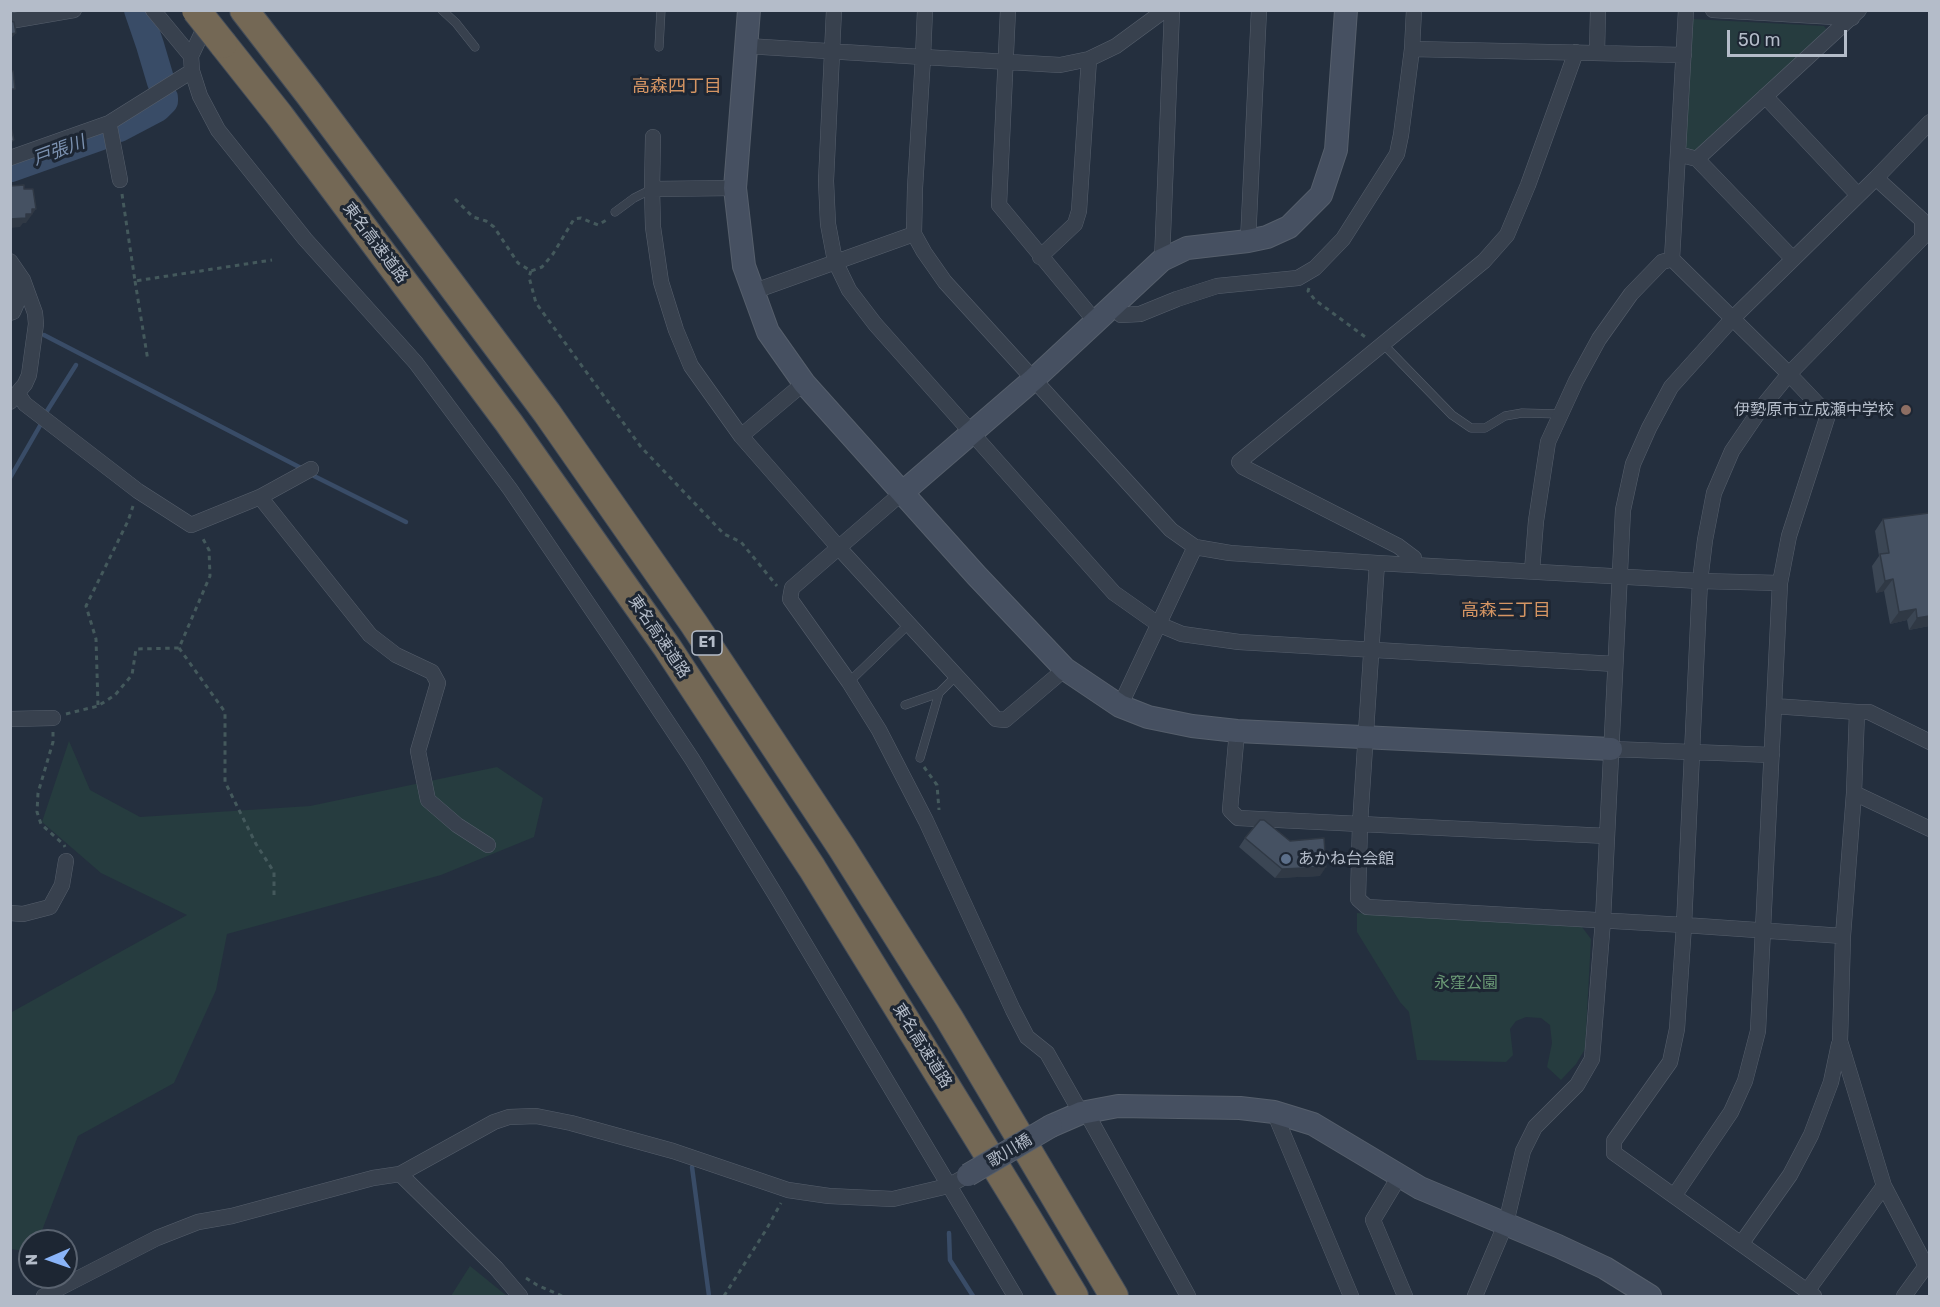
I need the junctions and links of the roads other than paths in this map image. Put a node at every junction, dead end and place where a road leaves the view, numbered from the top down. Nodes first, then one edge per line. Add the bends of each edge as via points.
1 (74, 10) edge
2 (153, 10) edge
3 (196, 10) edge
4 (213, 10) edge
5 (442, 10) edge
6 (661, 10) edge
7 (749, 10) edge
8 (834, 10) edge
9 (925, 10) edge
10 (1008, 10) edge
11 (1165, 10) edge
12 (1172, 10) edge
13 (1259, 10) edge
14 (1346, 10) edge
15 (1414, 10) edge
16 (1598, 10) edge
17 (1686, 10) edge
18 (1713, 10) edge
19 (1771, 12) edge
20 (1857, 12) edge
21 (248, 16) edge
22 (10, 21) edge
23 (747, 46) junction
24 (475, 47) dead end
25 (659, 47) dead end
26 (1412, 49) junction
27 (832, 52) junction
28 (1576, 52) junction
29 (1597, 53) junction
30 (1684, 55) junction
31 (923, 57) junction
32 (1089, 59) junction
33 (1005, 61) junction
34 (191, 63) junction
35 (1765, 96) junction
36 (1929, 122) edge
37 (109, 123) junction
38 (653, 137) dead end
39 (1678, 154) junction
40 (10, 158) edge
41 (1697, 159) junction
42 (1876, 178) junction
43 (120, 180) road end
44 (735, 188) junction
45 (652, 189) junction
46 (1858, 195) junction
47 (615, 212) road end
48 (914, 234) junction
49 (1248, 241) junction
50 (1040, 256) junction
51 (1672, 259) junction
52 (1793, 259) junction
53 (1162, 260) junction
54 (10, 261) edge
55 (836, 261) junction
56 (10, 282) edge
57 (752, 292) junction
58 (10, 313) edge
59 (1104, 313) junction
60 (1733, 318) junction
61 (1381, 346) junction
62 (1789, 374) junction
63 (1034, 379) junction
64 (804, 382) junction
65 (14, 398) edge
66 (1561, 414) junction
67 (973, 434) junction
68 (741, 436) junction
69 (311, 469) dead end
70 (903, 492) junction
71 (260, 497) junction
72 (1195, 547) junction
73 (839, 548) junction
74 (1377, 563) junction
75 (1415, 564) junction
76 (1532, 571) junction
77 (1619, 576) junction
78 (1700, 581) junction
79 (1780, 583) junction
80 (909, 624) junction
81 (1158, 624) junction
82 (1371, 650) junction
83 (1615, 664) junction
84 (1065, 669) junction
85 (957, 675) junction
86 (849, 682) junction
87 (939, 693) junction
88 (905, 705) dead end
89 (1120, 706) junction
90 (1774, 706) junction
91 (1857, 712) junction
92 (53, 718) road end
93 (10, 719) edge
94 (1237, 731) junction
95 (1366, 737) junction
96 (1929, 742) edge
97 (1611, 748) junction
98 (1692, 752) junction
99 (1772, 755) junction
100 (920, 758) road end
101 (1854, 793) junction
102 (1360, 824) junction
103 (1929, 829) edge
104 (1607, 836) junction
105 (488, 845) dead end
106 (66, 861) road end
107 (10, 913) edge
108 (1603, 920) junction
109 (1684, 925) junction
110 (1764, 930) junction
111 (1844, 936) junction
112 (1840, 1041) junction
113 (1274, 1112) junction
114 (1084, 1113) junction
115 (400, 1174) junction
116 (968, 1175) joint
117 (1399, 1177) junction
118 (948, 1186) junction
119 (1884, 1186) junction
120 (1674, 1196) junction
121 (1506, 1223) junction
122 (1741, 1244) junction
123 (1810, 1294) edge
124 (44, 1296) edge
125 (520, 1296) edge
126 (1015, 1296) edge
127 (1074, 1296) edge
128 (1114, 1296) edge
129 (1188, 1296) edge
130 (1351, 1296) edge
131 (1405, 1296) edge
132 (1475, 1296) edge
133 (1650, 1296) edge
134 (1904, 1296) edge

1 - 22 street
2 - 34 street
3 - 127 highway, 東名高速道路 / E1, bridge via 509,423 667,647 812,868
4 - 34 street
5 - 24 lane
6 - 25 lane
7 - 23 street
8 - 27 street
9 - 31 street
10 - 33 street
11 - 32 street via 1116,46
12 - 53 street
13 - 49 street
14 - 49 street via 1336,150 1321,195 1289,227
15 - 26 street
16 - 29 street
17 - 30 street
18 - 19 street
19 - 20 street
20 - 35 street
21 - 128 highway, E1 via 547,413 694,624 949,1018
23 - 27 street
23 - 44 street
26 - 28 street
26 - 59 street via 1397,154 1343,239 1315,268 1298,278 1217,286 1140,314
27 - 31 street
27 - 55 street via 826,181 828,224
28 - 29 street
28 - 61 street via 1507,235 1484,261
29 - 30 street
30 - 39 street
31 - 33 street
31 - 48 street
32 - 33 street via 1060,65
32 - 50 street via 1079,211 1075,224
33 - 50 street via 999,205
34 - 37 street
34 - 118 street via 200,96 218,130 305,239 416,363 510,489 622,654 776,894
35 - 41 street
35 - 46 street
36 - 42 street
37 - 40 street
37 - 43 street
38 - 45 street
39 - 41 street
39 - 51 street
41 - 52 street
42 - 46 street
42 - 62 street via 1922,220 1922,238
44 - 45 street
44 - 57 street via 744,266
45 - 47 lane
45 - 68 street via 652,227 661,282 676,330 691,366
46 - 52 street
48 - 55 street
48 - 63 street via 945,282
49 - 53 street via 1187,248
50 - 59 street
51 - 60 street
51 - 66 street via 1662,262 1630,294 1599,339
52 - 60 street
53 - 59 street
54 - 65 street via 23,280 36,324 29,375
55 - 57 street
55 - 67 street via 849,290 875,324
56 - 58 street via 17,303
57 - 64 street via 768,332
59 - 63 street
60 - 62 street
60 - 77 street via 1671,387 1632,465 1623,510
61 - 66 lane via 1452,416 1471,428 1485,428 1505,416 1522,413
61 - 75 street via 1239,462 1398,546 1414,558
62 - 78 street via 1732,451 1718,482
62 - 79 street via 1828,414 1789,536
63 - 67 street
63 - 72 street via 1171,530
64 - 68 street
64 - 70 street
65 - 71 street via 138,491 191,525
66 - 76 street via 1548,442
67 - 70 street
67 - 81 street via 1114,593
68 - 73 street
69 - 71 street
70 - 73 street
70 - 84 street
71 - 105 street via 370,635 396,655 432,672 438,682 418,750 428,800
72 - 74 street
72 - 81 street
73 - 80 street
73 - 86 street via 792,588 790,599
74 - 75 street
74 - 82 street
75 - 76 street
76 - 77 street
77 - 78 street
77 - 83 street
78 - 79 street
78 - 98 street
79 - 90 street
80 - 85 street
80 - 86 lane
81 - 82 street via 1182,634 1239,642
81 - 89 street
82 - 83 street
82 - 95 street
83 - 97 street
84 - 85 street via 1005,720 996,719
84 - 89 street
85 - 87 lane
86 - 114 street via 926,821 1017,1019 1027,1037 1047,1053
87 - 88 lane
87 - 100 lane
89 - 94 street via 1148,717
90 - 91 street
90 - 99 street
91 - 96 street via 1869,712
91 - 101 street
92 - 93 street
94 - 95 street
94 - 102 street via 1230,810 1238,818
95 - 97 street
95 - 102 street
97 - 98 street
97 - 104 street
98 - 99 street
98 - 109 street
99 - 110 street
101 - 103 street
101 - 111 street
102 - 104 street
102 - 108 street via 1358,899 1366,907
104 - 108 street
106 - 107 street via 62,885 50,907
108 - 109 street
108 - 121 street via 1592,1059 1577,1085 1535,1127 1523,1151
109 - 110 street
109 - 120 street via 1677,1029 1670,1062 1614,1141 1614,1153
110 - 111 street
110 - 120 street via 1758,1031 1745,1081 1731,1112
111 - 112 street
112 - 119 street
112 - 122 street via 1831,1082 1811,1136 1790,1175
113 - 114 street, 歌川橋 via 1118,1106
113 - 117 street, 歌川橋 via 1313,1124
113 - 130 street
114 - 116 street, 歌川橋, bridge via 1052,1126
114 - 129 street
115 - 118 street via 494,1122 536,1116 673,1151 788,1190 893,1199
115 - 124 street via 198,1221
115 - 125 street
116 - 118 street
117 - 121 street, 歌川橋
117 - 131 street via 1373,1220
118 - 126 street
119 - 123 street
119 - 134 street via 1926,1266
120 - 122 street
121 - 132 street
121 - 133 street, 歌川橋 via 1605,1269
122 - 123 street

